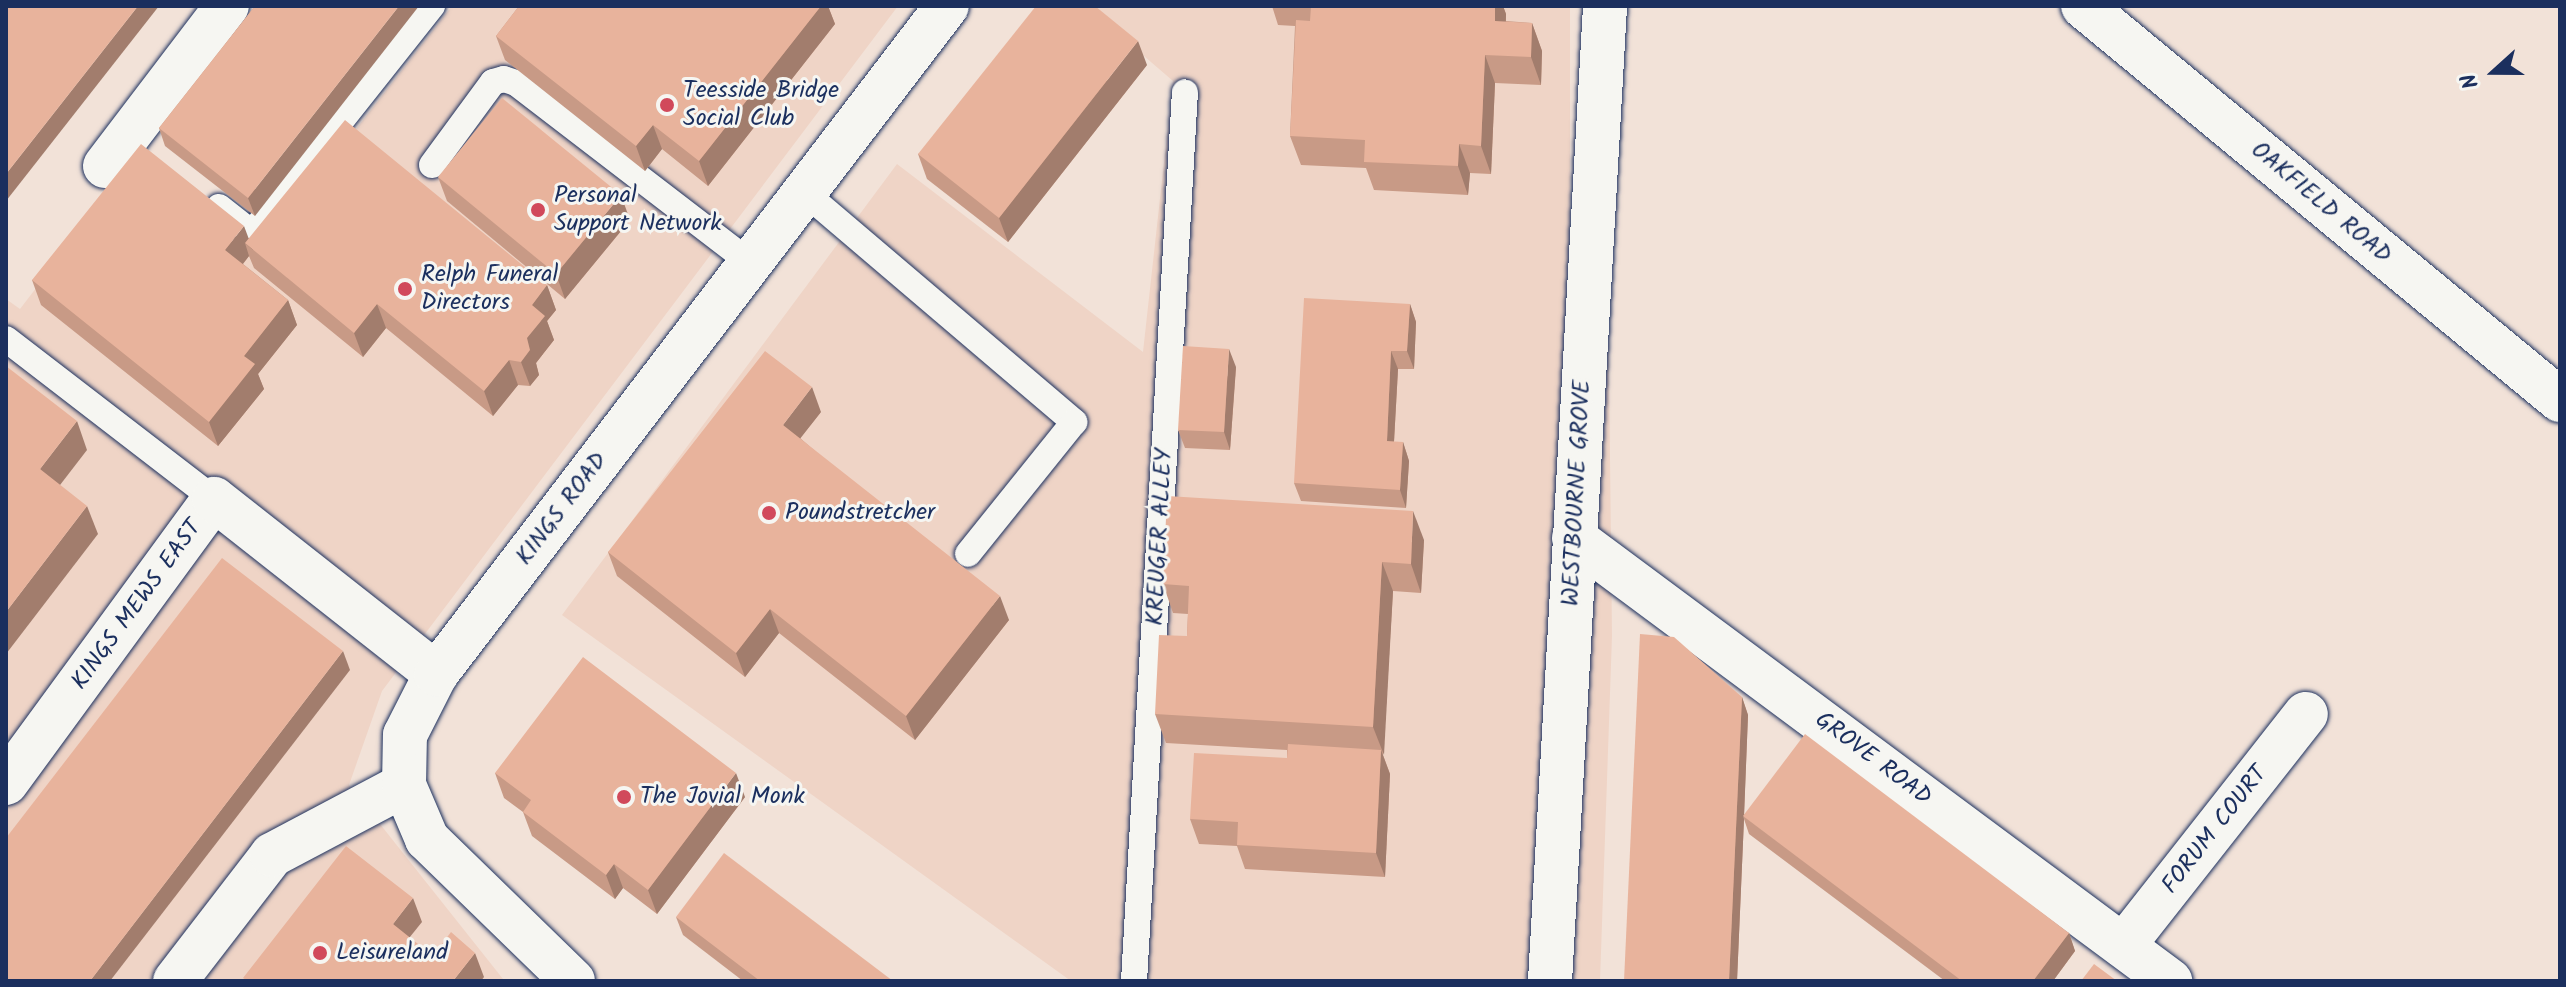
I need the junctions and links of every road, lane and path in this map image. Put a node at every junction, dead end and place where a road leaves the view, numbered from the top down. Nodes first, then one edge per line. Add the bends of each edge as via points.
1 (227, 6) edge
2 (432, 6) edge
3 (947, 6) edge
4 (1605, 6) edge
5 (2083, 6) edge
6 (1185, 92) dead end
7 (128, 151) dead end
8 (432, 165) dead end
9 (195, 188) edge
10 (804, 192) junction
11 (751, 263) junction
12 (6, 339) edge
13 (2560, 400) edge
14 (214, 499) junction
15 (1574, 538) junction
16 (968, 554) dead end
17 (436, 674) junction
18 (2306, 714) dead end
19 (6, 783) edge
20 (404, 785) junction
21 (2124, 945) junction
22 (175, 981) edge
23 (573, 981) edge
24 (1134, 981) edge
25 (1550, 981) edge
26 (2170, 981) edge

1 - 7 street
2 - 9 lane via 252,233
3 - 10 street, KINGS ROAD
4 - 15 street, WESTBOURNE GROVE
5 - 13 street, OAKFIELD ROAD
6 - 24 lane, KREUGER ALLEY
8 - 11 lane via 493,82 504,79
10 - 11 street, KINGS ROAD
10 - 16 lane via 1074,422
11 - 17 street, KINGS ROAD
12 - 14 lane
14 - 17 street, KINGS MEWS EAST
14 - 19 street, KINGS MEWS EAST
15 - 21 street, GROVE ROAD
15 - 25 street, WESTBOURNE GROVE
17 - 20 street, KINGS ROAD via 405,735
18 - 21 street, FORUM COURT
20 - 22 street via 272,855
20 - 23 street via 427,839
21 - 26 street, GROVE ROAD

